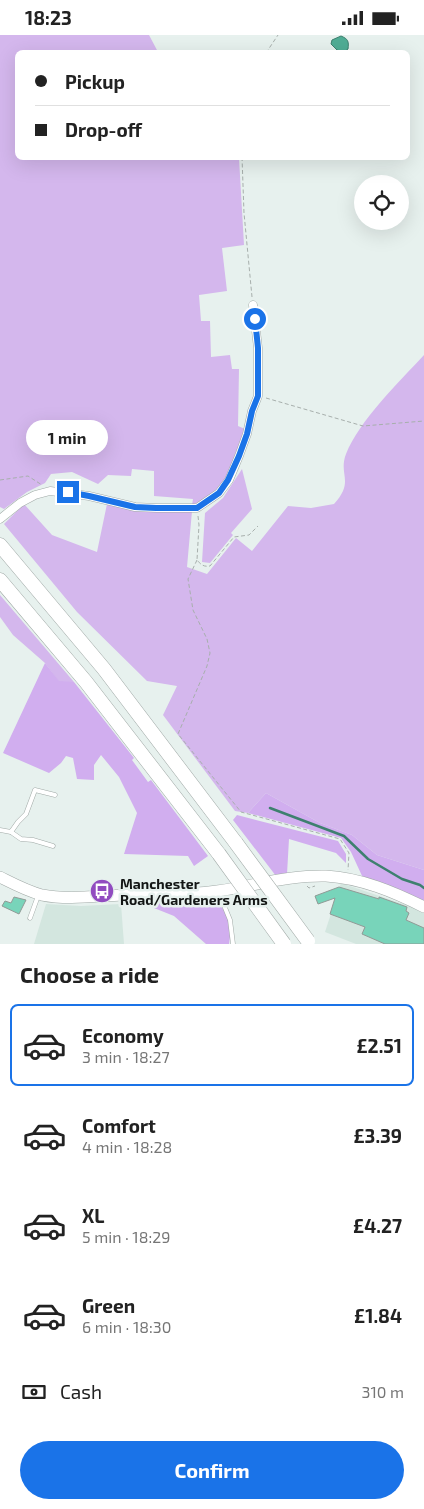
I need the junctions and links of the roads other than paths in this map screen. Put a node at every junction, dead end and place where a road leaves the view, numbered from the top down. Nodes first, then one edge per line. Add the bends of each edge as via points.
1 (253, 305) road end
2 (0, 519) edge
3 (0, 545) edge
4 (0, 580) edge
5 (55, 795) dead end
6 (0, 830) edge
7 (11, 832) junction
8 (53, 847) dead end
9 (0, 877) edge
10 (219, 891) junction
11 (39, 893) junction
12 (424, 907) edge
13 (30, 918) dead end
14 (309, 942) edge
15 (233, 944) edge
16 (284, 944) edge

1 - 2 street via 258,348 258,396 247,434 228,480 219,493 197,508 135,507 50,491 20,503
3 - 14 highway, bridge via 104,669
4 - 16 highway, bridge via 86,682 220,854
5 - 7 lane via 35,790 26,814
6 - 7 lane
7 - 8 lane via 21,839
9 - 11 main road
10 - 11 main road via 68,897
10 - 12 main road via 274,880 326,877 374,886
10 - 15 lane via 230,919
11 - 13 lane

